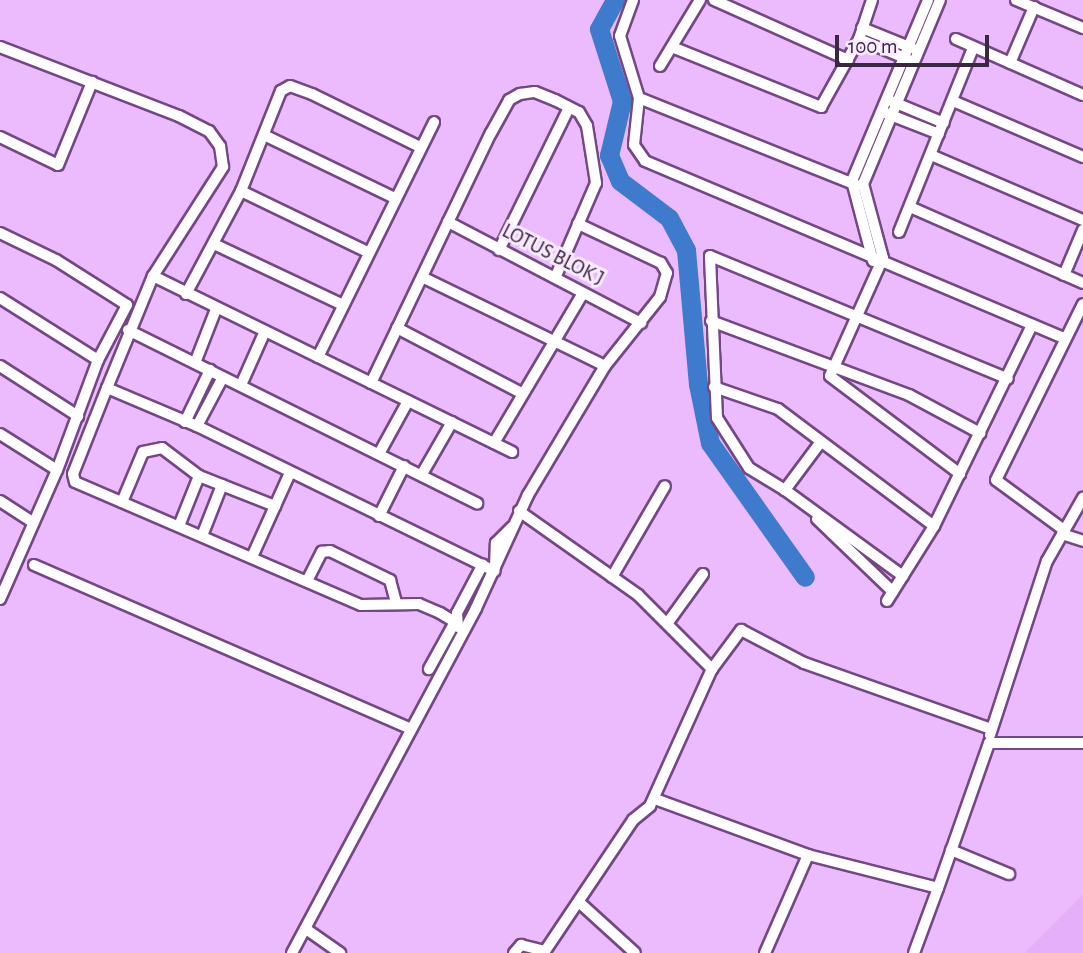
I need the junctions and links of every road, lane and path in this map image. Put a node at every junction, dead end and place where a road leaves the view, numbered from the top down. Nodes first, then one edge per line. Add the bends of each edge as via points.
1 (633, 0) edge
2 (700, 0) edge
3 (713, 0) edge
4 (928, 0) edge
5 (940, 0) edge
6 (1016, 0) edge
7 (867, 2) edge
8 (1034, 7) junction
9 (1083, 29) edge
10 (861, 33) junction
11 (956, 39) dead end
12 (0, 47) edge
13 (672, 47) junction
14 (973, 48) junction
15 (910, 54) junction
16 (848, 60) junction
17 (1010, 63) junction
18 (660, 65) dead end
19 (92, 82) junction
20 (1083, 95) edge
21 (639, 98) junction
22 (890, 100) junction
23 (953, 101) junction
24 (569, 108) junction
25 (885, 113) junction
26 (434, 122) dead end
27 (944, 123) junction
28 (939, 134) junction
29 (264, 135) junction
30 (0, 137) edge
31 (418, 146) junction
32 (931, 155) junction
33 (1083, 157) edge
34 (858, 185) junction
35 (241, 191) junction
36 (395, 198) junction
37 (910, 207) junction
38 (1083, 220) edge
39 (448, 222) junction
40 (578, 224) junction
41 (1083, 230) edge
42 (899, 232) dead end
43 (0, 233) edge
44 (214, 244) junction
45 (499, 250) junction
46 (368, 252) junction
47 (877, 261) junction
48 (1064, 275) junction
49 (153, 276) junction
50 (422, 277) junction
51 (555, 278) junction
52 (1083, 283) edge
53 (583, 293) junction
54 (187, 294) junction
55 (0, 298) edge
56 (1083, 304) edge
57 (343, 305) junction
58 (216, 309) junction
59 (855, 313) junction
60 (711, 321) junction
61 (641, 323) junction
62 (1032, 325) junction
63 (397, 328) junction
64 (128, 330) junction
65 (265, 331) junction
66 (1064, 338) junction
67 (555, 341) junction
68 (317, 357) junction
69 (99, 360) junction
70 (195, 363) junction
71 (0, 366) edge
72 (605, 366) junction
73 (830, 366) junction
74 (210, 370) junction
75 (223, 377) junction
76 (1008, 379) junction
77 (371, 383) junction
78 (241, 385) junction
79 (715, 387) junction
80 (107, 388) junction
81 (523, 394) junction
82 (408, 401) junction
83 (78, 416) junction
84 (185, 422) junction
85 (452, 422) junction
86 (197, 426) junction
87 (981, 433) junction
88 (0, 434) edge
89 (494, 443) junction
90 (820, 443) junction
91 (380, 452) junction
92 (512, 452) dead end
93 (404, 466) junction
94 (57, 470) junction
95 (290, 473) junction
96 (422, 474) junction
97 (960, 474) junction
98 (199, 476) junction
99 (222, 485) junction
100 (665, 486) dead end
101 (785, 490) junction
102 (1083, 498) edge
103 (0, 501) edge
104 (122, 502) junction
105 (477, 503) dead end
106 (275, 506) junction
107 (519, 511) junction
108 (813, 511) junction
109 (379, 516) junction
110 (34, 523) junction
111 (179, 526) junction
112 (933, 526) junction
113 (1063, 532) junction
114 (202, 536) junction
115 (1083, 541) edge
116 (252, 557) junction
117 (483, 564) junction
118 (34, 565) dead end
119 (494, 570) junction
120 (702, 574) dead end
121 (4, 576) edge
122 (903, 576) junction
123 (612, 577) junction
124 (307, 581) junction
125 (0, 599) edge
126 (396, 602) junction
127 (455, 622) junction
128 (673, 626) junction
129 (462, 635) junction
130 (429, 669) dead end
131 (712, 669) junction
132 (411, 729) junction
133 (991, 729) junction
134 (989, 743) junction
135 (1079, 743) edge
136 (649, 806) junction
137 (951, 850) junction
138 (808, 855) junction
139 (1009, 874) dead end
140 (939, 888) junction
141 (580, 903) junction
142 (306, 929) junction
143 (292, 953) edge
144 (340, 953) edge
145 (514, 953) edge
146 (635, 953) edge
147 (765, 953) edge
148 (914, 953) edge

1 - 21 street via 621,36
2 - 13 street
3 - 16 street
4 - 15 street
5 - 15 street
6 - 8 street
7 - 10 street
8 - 9 street
8 - 17 street
10 - 15 street
10 - 16 street
11 - 14 street
12 - 19 street
13 - 16 street via 821,107
13 - 18 street
14 - 17 street
14 - 23 street
15 - 22 street
17 - 20 street
19 - 30 street via 58,165
19 - 49 street via 209,131 220,146 223,167
21 - 34 street
21 - 47 street via 634,145 645,161
22 - 25 street
22 - 27 street
23 - 27 street
23 - 33 street
24 - 39 street via 536,92 509,100
24 - 40 street via 579,112 587,126 596,183
24 - 45 street
25 - 28 street
25 - 34 street
26 - 31 street
27 - 28 street
28 - 32 street
29 - 31 street via 281,90 290,86
29 - 35 street
29 - 36 street
31 - 36 street
32 - 37 street
32 - 38 street
34 - 47 street
35 - 44 street
35 - 46 street
36 - 46 street
37 - 42 street
37 - 48 street
39 - 45 street, LOTUS BLOK J
39 - 50 street
40 - 51 street
40 - 61 street via 661,263 667,274 663,290
41 - 48 street
43 - 69 street via 55,260 127,305
44 - 54 street
44 - 57 street
45 - 51 street, LOTUS BLOK J
46 - 57 street
47 - 59 street
47 - 62 street
48 - 52 street
49 - 54 street
49 - 64 street
50 - 63 street
50 - 67 street
51 - 53 street, LOTUS BLOK J
53 - 61 street, LOTUS BLOK J
53 - 67 street
54 - 58 street
55 - 69 street
56 - 66 street
57 - 68 street
58 - 65 street
58 - 70 street
59 - 60 street via 710,256
59 - 73 street
59 - 76 street
60 - 73 street
60 - 79 street
61 - 72 street
62 - 66 street
62 - 76 street
63 - 77 street
63 - 81 street
64 - 70 street
64 - 80 street
65 - 68 street
65 - 78 street
66 - 113 street via 996,480
67 - 72 street
67 - 81 street
68 - 77 street
69 - 83 street
70 - 74 street
71 - 83 street
72 - 107 street
73 - 87 street via 909,396
73 - 97 street via 833,381
74 - 75 street
74 - 84 street
75 - 78 street
75 - 86 street
76 - 87 street
77 - 82 street
78 - 91 street
79 - 90 street via 778,409
79 - 101 street via 717,418 729,443 749,468
80 - 84 street
80 - 104 street via 73,474 75,482
81 - 89 street
82 - 85 street
82 - 91 street
83 - 94 street
84 - 86 street
85 - 89 street
85 - 96 street
86 - 95 street
87 - 97 street
88 - 94 street
89 - 92 street
90 - 101 street
90 - 112 street
91 - 93 street
93 - 96 street
93 - 109 street
94 - 110 street
95 - 106 street
95 - 109 street
96 - 105 street
97 - 112 street
98 - 99 street
98 - 104 street via 174,453 153,448 144,452
98 - 111 street
99 - 106 street
99 - 114 street
100 - 123 street
101 - 108 street
102 - 113 street
103 - 110 street
104 - 111 street
106 - 116 street
107 - 119 street via 496,543
107 - 123 street
108 - 122 street
108 - 122 street via 819,523 890,597
109 - 117 street
110 - 121 street
111 - 114 street
112 - 122 street
113 - 115 street
113 - 133 street
114 - 116 street
116 - 124 street
117 - 119 street
117 - 127 street
118 - 132 street
119 - 129 street
120 - 128 street
121 - 125 street
123 - 128 street
124 - 126 street via 361,605
124 - 126 street via 322,552 330,551 390,580
126 - 127 street via 419,604
127 - 129 street
127 - 130 street
128 - 131 street
129 - 132 street
131 - 133 street via 746,629 804,663
131 - 136 street
132 - 142 street
133 - 134 street
134 - 135 street
134 - 137 street
136 - 138 street
136 - 141 street via 633,820
137 - 139 street
137 - 140 street
138 - 140 street
138 - 147 street
140 - 148 street
141 - 145 street via 545,951 521,945
141 - 146 street
142 - 143 street
142 - 144 street

